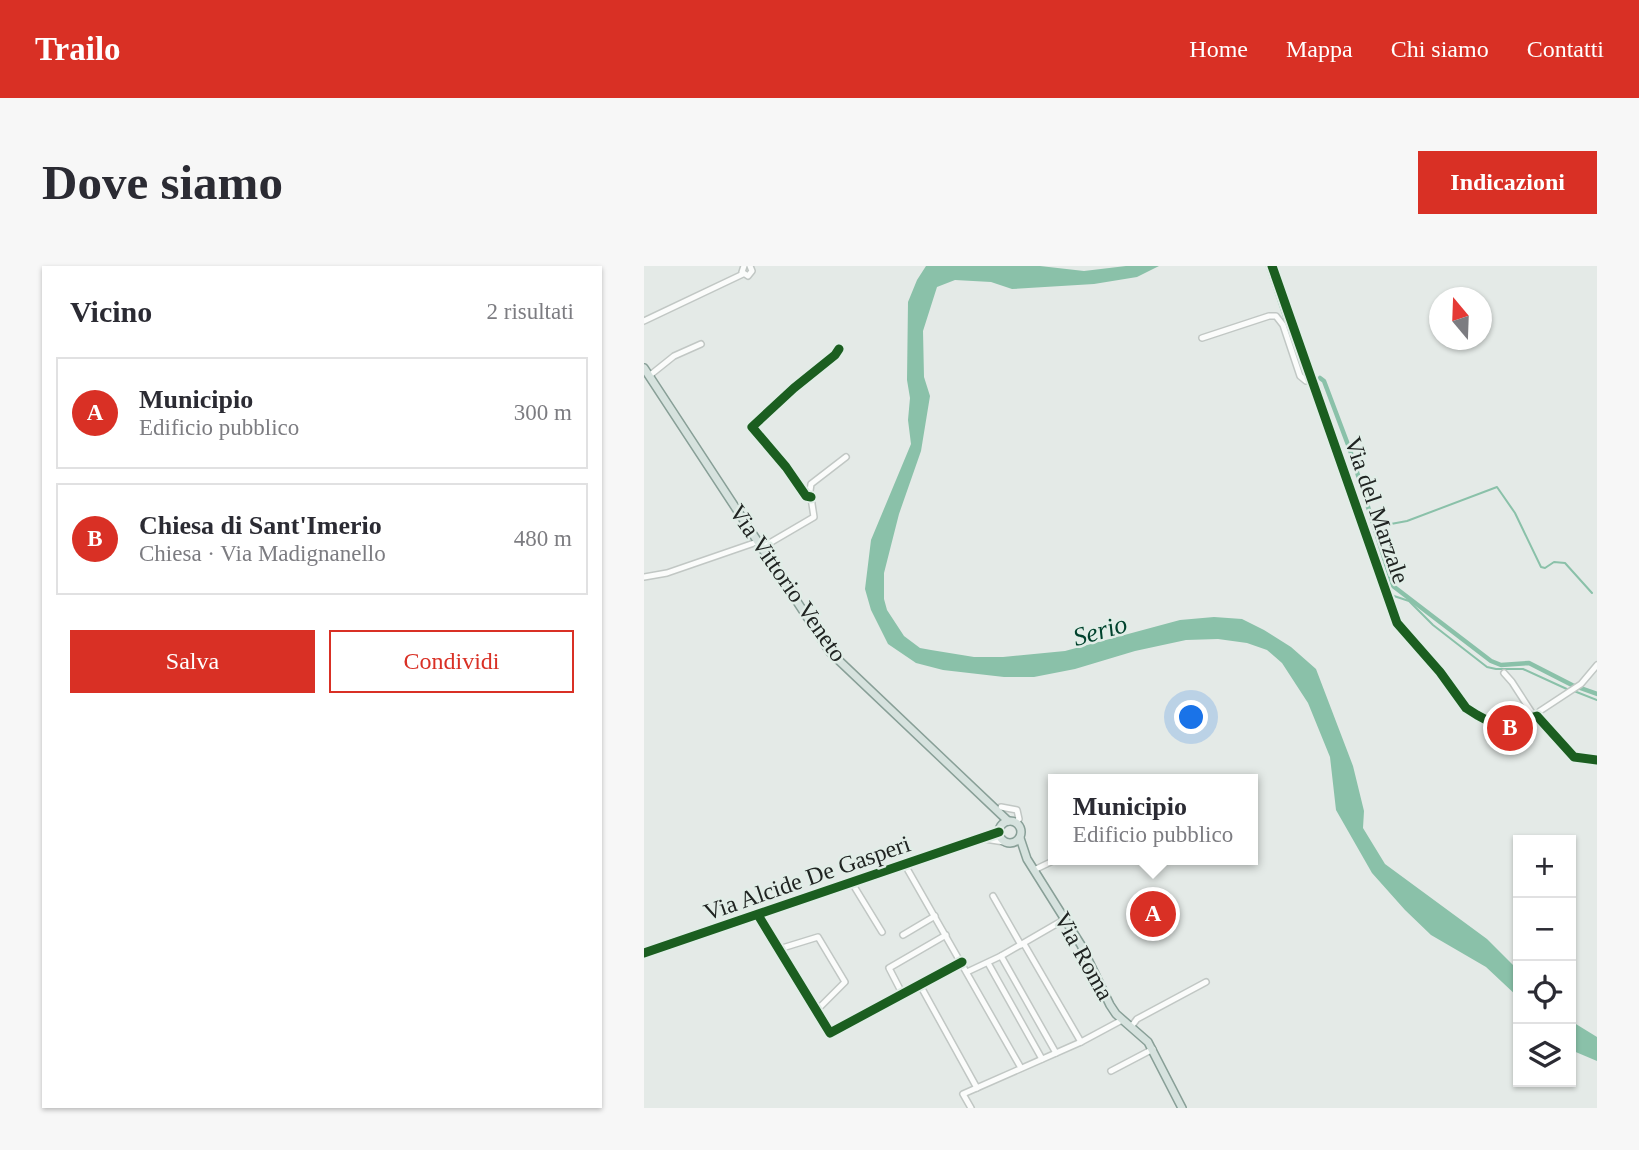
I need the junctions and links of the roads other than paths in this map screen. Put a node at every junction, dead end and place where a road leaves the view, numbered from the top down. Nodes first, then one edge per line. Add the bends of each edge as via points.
1 (744, 266) edge
2 (750, 266) edge
3 (1272, 266) edge
4 (743, 274) junction
5 (644, 321) edge
6 (1202, 338) dead end
7 (701, 344) dead end
8 (839, 349) dead end
9 (644, 369) edge
10 (649, 376) junction
11 (1311, 380) junction
12 (846, 457) dead end
13 (811, 497) junction
14 (759, 545) junction
15 (644, 577) edge
16 (1597, 664) edge
17 (1504, 673) dead end
18 (1535, 716) junction
19 (1597, 760) edge
20 (1001, 807) dead end
21 (1006, 825) junction
22 (982, 839) junction
23 (1017, 841) junction
24 (1004, 842) junction
25 (1048, 863) edge
26 (905, 865) junction
27 (1034, 870) junction
28 (852, 883) junction
29 (993, 895) dead end
30 (758, 915) junction
31 (934, 916) junction
32 (1065, 919) junction
33 (882, 932) dead end
34 (903, 935) dead end
35 (946, 935) junction
36 (1023, 944) junction
37 (779, 949) junction
38 (644, 953) edge
39 (1001, 956) junction
40 (962, 962) junction
41 (988, 962) junction
42 (967, 972) junction
43 (1206, 982) dead end
44 (920, 985) junction
45 (902, 995) junction
46 (816, 1011) junction
47 (1122, 1020) junction
48 (1130, 1027) junction
49 (1081, 1042) junction
50 (1153, 1049) junction
51 (1056, 1053) junction
52 (1042, 1059) junction
53 (1021, 1068) junction
54 (1111, 1071) dead end
55 (977, 1088) junction
56 (971, 1108) edge
57 (1182, 1108) edge

1 - 4 street
2 - 4 street via 751,274
3 - 11 street, Via del Marzale
4 - 5 street
6 - 11 street via 1276,316 1300,376
7 - 10 street via 674,356
8 - 13 street via 752,427
9 - 10 main road, Via Vittorio Veneto
10 - 14 main road, Via Vittorio Veneto
11 - 18 street, Via del Marzale via 1397,623 1466,708 1504,725
12 - 13 street via 814,481
13 - 14 street via 814,517
14 - 15 street
14 - 21 main road, Via Vittorio Veneto via 830,652
16 - 18 street via 1581,684
17 - 18 street
18 - 19 street via 1574,757
20 - 21 street via 1017,810 1019,819
21 - 22 street, Via Alcide De Gasperi
21 - 23 main road, Via Roma via 1022,831
21 - 24 main road
22 - 24 street, Via Alcide De Gasperi
22 - 26 street, Via Alcide De Gasperi
23 - 24 main road
23 - 27 main road, Via Roma
25 - 27 street
26 - 28 street, Via Alcide De Gasperi
26 - 31 street
27 - 32 main road, Via Roma
28 - 30 street, Via Alcide De Gasperi
28 - 33 street, Via Alcide De Gasperi
29 - 36 street
30 - 37 street
30 - 38 street, Via Alcide De Gasperi
31 - 34 street
31 - 35 street
32 - 36 street
32 - 47 main road, Via Roma
35 - 40 street
35 - 45 street via 889,968
36 - 39 street
36 - 49 street
37 - 46 street
37 - 46 street via 818,937 845,982
39 - 41 street
39 - 51 street
40 - 42 street
40 - 44 street
41 - 42 street
41 - 52 street
42 - 53 street
43 - 48 street
44 - 45 street
44 - 55 street
45 - 46 street via 830,1033
47 - 48 main road, Via Roma
47 - 49 street
48 - 50 main road, Via Roma
49 - 51 street
50 - 54 street
50 - 57 main road, Via Roma
51 - 52 street
52 - 53 street
53 - 55 street
55 - 56 street via 963,1094

